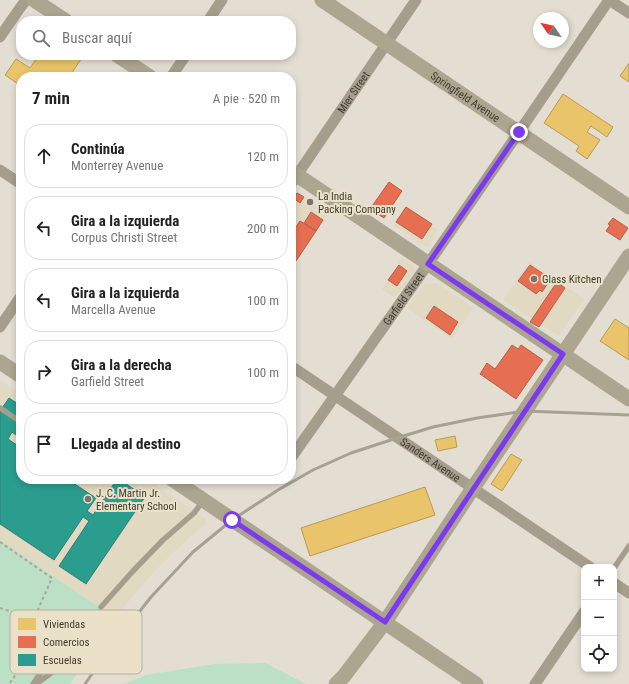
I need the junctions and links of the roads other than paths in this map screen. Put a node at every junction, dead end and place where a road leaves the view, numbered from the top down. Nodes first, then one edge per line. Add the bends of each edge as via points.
1 (26, 0) edge
2 (34, 0) edge
3 (222, 0) edge
4 (322, 0) edge
5 (416, 0) edge
6 (609, 0) edge
7 (629, 13) edge
8 (58, 16) edge
9 (211, 16) edge
10 (0, 37) edge
11 (386, 43) junction
12 (124, 60) edge
13 (183, 60) edge
14 (142, 72) edge
15 (174, 72) edge
16 (519, 132) junction
17 (0, 170) edge
18 (296, 173) edge
19 (296, 179) edge
20 (16, 181) edge
21 (629, 207) edge
22 (629, 256) edge
23 (428, 264) junction
24 (16, 303) edge
25 (0, 327) edge
26 (563, 354) junction
27 (0, 362) edge
28 (296, 369) edge
29 (16, 373) edge
30 (335, 395) junction
31 (629, 399) edge
32 (0, 408) edge
33 (16, 419) edge
34 (296, 451) edge
35 (179, 484) edge
36 (473, 488) junction
37 (203, 501) junction
38 (629, 546) edge
39 (586, 564) edge
40 (617, 564) edge
41 (617, 585) edge
42 (629, 593) edge
43 (101, 608) dead end
44 (581, 616) edge
45 (385, 622) junction
46 (41, 674) edge
47 (50, 674) edge
48 (34, 684) edge
49 (336, 684) edge
50 (476, 684) edge
51 (535, 684) edge

1 - 10 street
2 - 8 main road
3 - 9 street
4 - 11 main road, Springfield Avenue
5 - 11 street, Mier Street
6 - 7 street
6 - 16 street, Garfield Street
11 - 16 main road, Springfield Avenue
11 - 18 street, Mier Street
12 - 14 main road
13 - 15 street
16 - 21 main road, Springfield Avenue
16 - 23 street, Garfield Street
17 - 20 street
19 - 23 main road
22 - 26 main road
23 - 26 main road
23 - 30 street, Garfield Street
24 - 25 street
26 - 31 main road
26 - 36 main road
27 - 29 main road
28 - 30 street, Sanders Avenue
30 - 34 street, Garfield Street
30 - 36 street, Sanders Avenue
32 - 33 lane
35 - 37 main road
36 - 39 street, Sanders Avenue
36 - 45 main road
37 - 43 lane via 194,513 133,570
37 - 45 main road
38 - 40 lane
41 - 42 street
44 - 51 street
45 - 49 main road
45 - 50 main road
46 - 48 lane
47 - 48 lane

